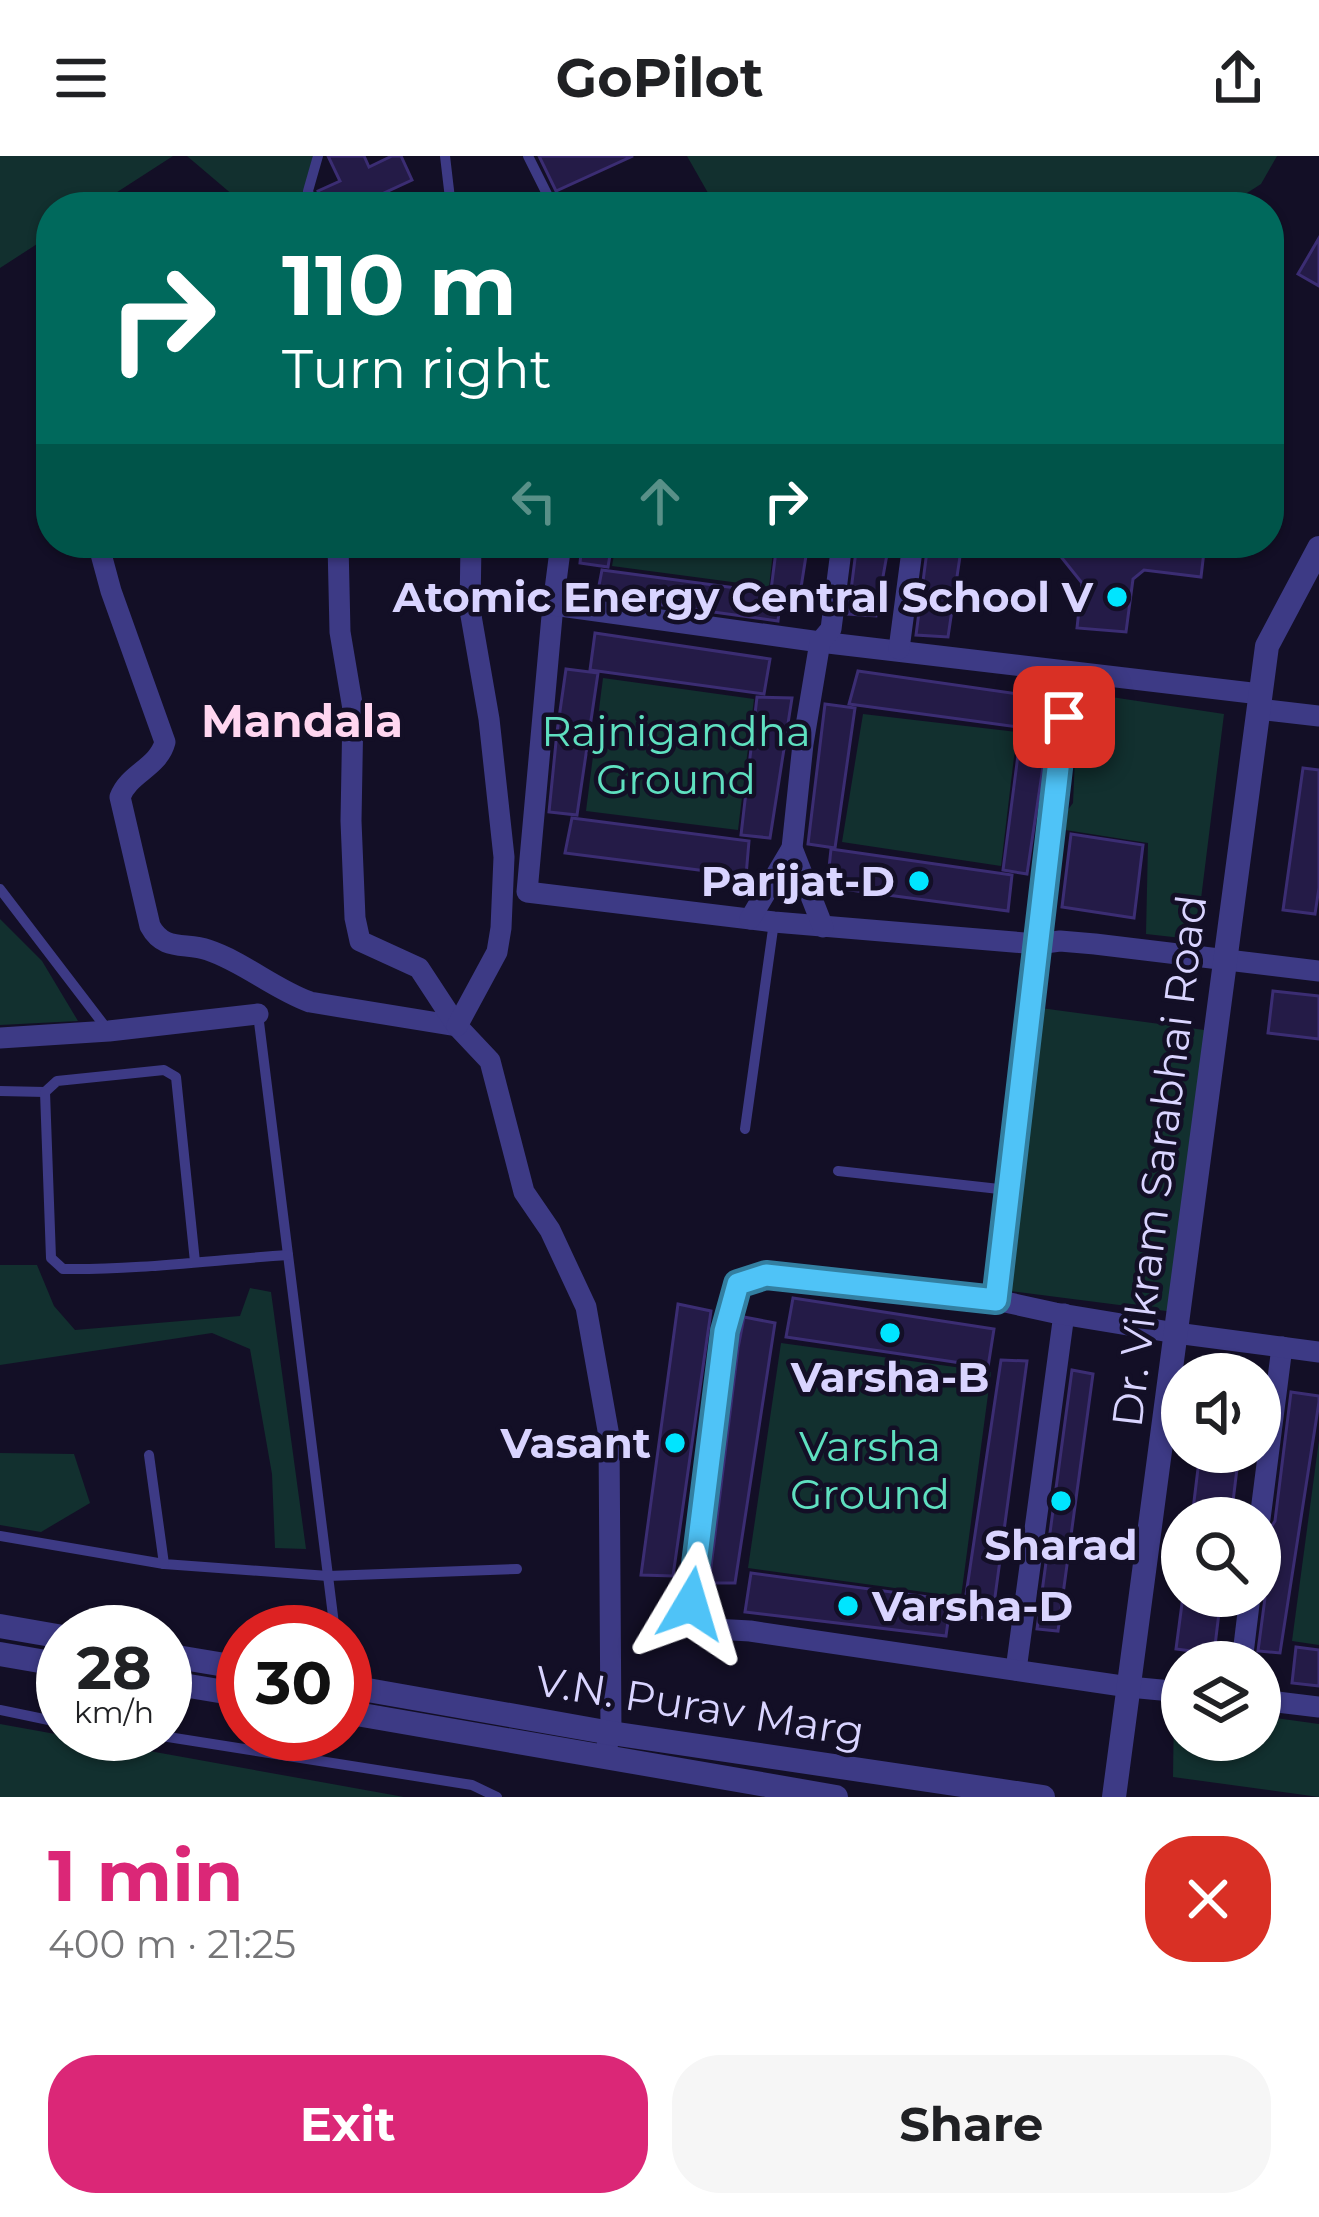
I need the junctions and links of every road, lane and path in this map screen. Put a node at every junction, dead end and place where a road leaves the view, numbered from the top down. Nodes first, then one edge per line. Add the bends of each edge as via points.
1 (318, 156) edge
2 (445, 156) edge
3 (528, 156) edge
4 (308, 192) edge
5 (450, 192) edge
6 (546, 192) edge
7 (1319, 548) edge
8 (102, 558) edge
9 (338, 558) edge
10 (471, 558) edge
11 (559, 558) edge
12 (840, 558) edge
13 (911, 558) edge
14 (553, 605) junction
15 (820, 642) junction
16 (899, 650) junction
17 (1070, 672) junction
18 (1259, 702) junction
19 (1319, 716) edge
20 (791, 848) junction
21 (0, 890) edge
22 (750, 919) junction
23 (774, 922) junction
24 (823, 926) junction
25 (1037, 944) junction
26 (1224, 960) junction
27 (1319, 971) edge
28 (258, 1014) joint
29 (457, 1026) junction
30 (109, 1031) junction
31 (0, 1038) edge
32 (0, 1091) edge
33 (45, 1092) junction
34 (746, 1129) dead end
35 (838, 1172) dead end
36 (1009, 1190) junction
37 (288, 1255) junction
38 (195, 1262) junction
39 (996, 1300) junction
40 (1064, 1314) junction
41 (1176, 1333) junction
42 (1282, 1347) junction
43 (1319, 1352) edge
44 (149, 1455) dead end
45 (1263, 1497) edge
46 (0, 1536) edge
47 (164, 1564) junction
48 (518, 1569) dead end
49 (328, 1576) junction
50 (332, 1605) edge
51 (0, 1626) edge
52 (36, 1632) edge
53 (0, 1654) edge
54 (36, 1660) edge
55 (1016, 1670) junction
56 (1129, 1687) junction
57 (1161, 1690) edge
58 (372, 1692) edge
59 (1281, 1702) edge
60 (1319, 1707) edge
61 (0, 1710) edge
62 (372, 1716) edge
63 (36, 1717) edge
64 (192, 1741) edge
65 (607, 1746) junction
66 (778, 1758) junction
67 (775, 1792) edge
68 (497, 1797) edge
69 (836, 1797) edge
70 (1043, 1797) edge
71 (1114, 1797) edge

1 - 4 lane
2 - 5 lane
3 - 6 lane
7 - 18 street, Dr. Vikram Sarabhai Road via 1267,646
8 - 29 street via 165,742 121,797 155,935 206,949 310,1002
9 - 29 street via 353,709 355,918 361,941 419,968
10 - 29 street via 470,610 504,857 497,952
11 - 14 street
12 - 15 street via 831,629
13 - 16 street
14 - 15 street
14 - 22 street via 527,892
15 - 16 street
15 - 20 street
16 - 17 street
17 - 18 street
17 - 25 street
18 - 19 street
18 - 26 street, Dr. Vikram Sarabhai Road
20 - 22 street
20 - 24 street
21 - 30 lane
22 - 23 street
23 - 24 street
23 - 34 lane
24 - 25 street
25 - 26 street
25 - 36 street
26 - 27 street
26 - 41 street, Dr. Vikram Sarabhai Road
28 - 30 street
28 - 37 lane
29 - 65 street via 490,1061 524,1192 586,1307 596,1355 609,1436
30 - 31 street
32 - 33 lane
33 - 38 lane via 51,1258 63,1269
33 - 38 lane via 57,1081 164,1070 176,1077
35 - 36 lane
36 - 39 street
37 - 38 lane
37 - 49 lane
39 - 40 street
39 - 55 street via 766,1275 738,1284 725,1331 691,1604 697,1628
40 - 41 street
40 - 55 street
41 - 42 street
41 - 56 street, Dr. Vikram Sarabhai Road
42 - 43 street
42 - 45 street
44 - 47 lane
46 - 47 lane
47 - 49 lane
48 - 49 lane
49 - 50 lane
51 - 52 street
53 - 54 street
55 - 56 street
56 - 57 street
56 - 71 street, Dr. Vikram Sarabhai Road
58 - 65 street, V.N. Purav Marg
59 - 60 street
61 - 63 lane
62 - 65 street, V.N. Purav Marg
64 - 68 lane via 472,1785
65 - 66 street, V.N. Purav Marg
65 - 67 street, V.N. Purav Marg
66 - 67 lane
66 - 70 street, V.N. Purav Marg
67 - 69 street, V.N. Purav Marg

